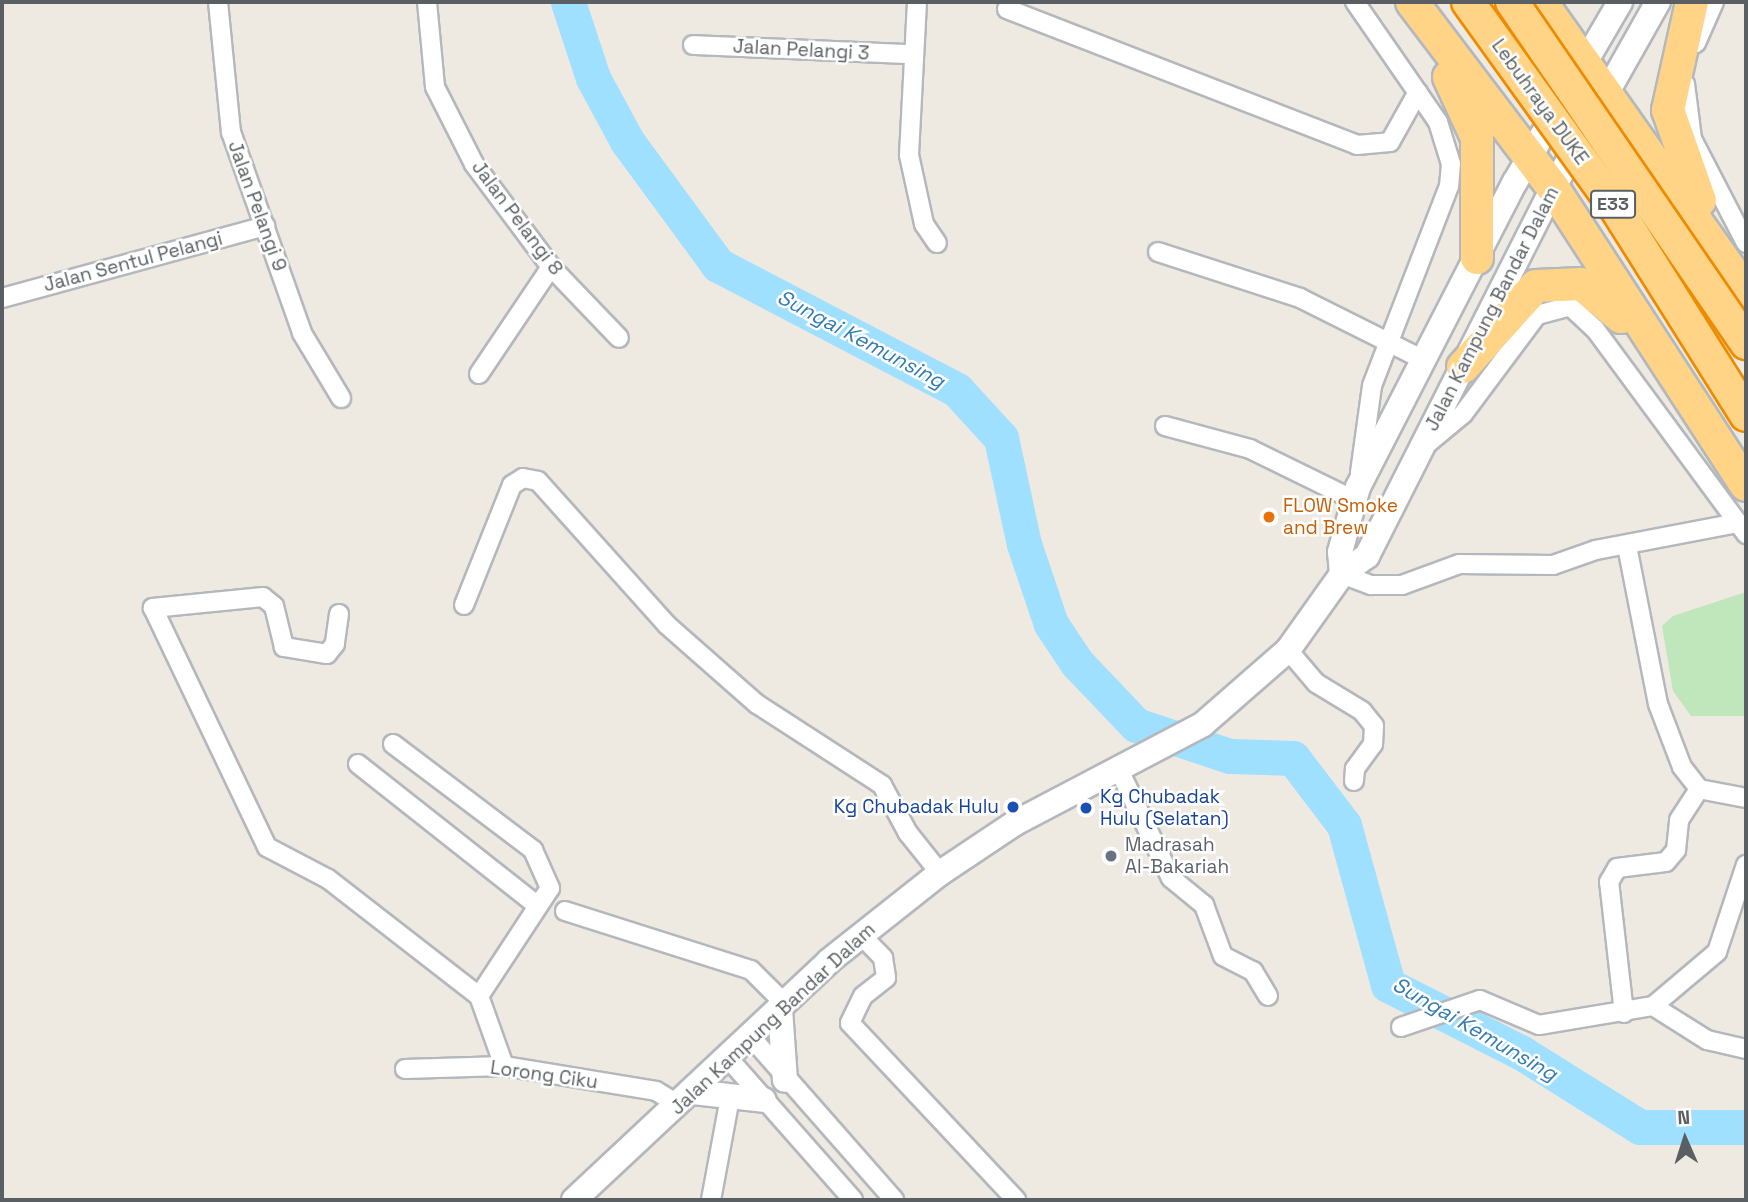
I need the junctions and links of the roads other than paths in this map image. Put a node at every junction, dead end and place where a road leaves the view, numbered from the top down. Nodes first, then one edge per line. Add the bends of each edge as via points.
1 (218, 2) edge
2 (427, 2) edge
3 (917, 2) edge
4 (1355, 2) edge
5 (1400, 2) edge
6 (1412, 2) edge
7 (1468, 2) edge
8 (1512, 2) edge
9 (1541, 2) edge
10 (1620, 2) edge
11 (1658, 2) edge
12 (1692, 2) edge
13 (1714, 2) edge
14 (1007, 9) dead end
15 (693, 45) dead end
16 (909, 54) junction
17 (1582, 59) junction
18 (1418, 92) junction
19 (1604, 92) junction
20 (1529, 158) junction
21 (1553, 188) junction
22 (265, 226) junction
23 (937, 243) dead end
24 (1735, 249) edge
25 (1158, 252) dead end
26 (1477, 258) junction
27 (551, 267) junction
28 (1746, 290) edge
29 (2, 298) edge
30 (1388, 337) junction
31 (619, 338) dead end
32 (1651, 343) junction
33 (1746, 343) edge
34 (1424, 360) junction
35 (1463, 367) junction
36 (479, 374) dead end
37 (341, 398) dead end
38 (1746, 415) edge
39 (1165, 426) dead end
40 (1420, 450) junction
41 (1746, 485) edge
42 (1356, 494) junction
43 (1742, 529) edge
44 (1627, 546) junction
45 (1342, 575) junction
46 (464, 606) dead end
47 (339, 614) dead end
48 (1289, 650) junction
49 (394, 744) dead end
50 (358, 764) dead end
51 (1119, 770) junction
52 (1354, 781) dead end
53 (1699, 789) junction
54 (1746, 798) edge
55 (1746, 865) edge
56 (940, 873) junction
57 (538, 906) junction
58 (565, 911) dead end
59 (861, 936) junction
60 (479, 996) junction
61 (1268, 996) dead end
62 (783, 1006) junction
63 (1653, 1006) junction
64 (1624, 1013) junction
65 (1404, 1026) dead end
66 (751, 1037) junction
67 (1746, 1049) edge
68 (728, 1058) junction
69 (504, 1066) junction
70 (405, 1069) dead end
71 (785, 1080) junction
72 (730, 1097) junction
73 (686, 1098) junction
74 (764, 1100) junction
75 (574, 1200) edge
76 (711, 1200) edge
77 (853, 1200) edge
78 (894, 1200) edge
79 (1016, 1200) edge

1 - 22 street, Jalan Pelangi 9 via 231,132
2 - 27 street, Jalan Pelangi 8 via 435,87 474,164
3 - 16 street
4 - 18 street
5 - 26 highway via 1455,87 1478,138
6 - 20 highway
7 - 38 highway, Lebuhraya DUKE / E33, bridge via 1614,205
8 - 33 highway, Lebuhraya DUKE / E33, bridge
9 - 17 highway
10 - 17 street, Jalan Kampung Bandar Dalam
11 - 19 street, Jalan Kampung Bandar Dalam
12 - 24 highway via 1668,110
13 - 24 street via 1692,54 1685,105 1692,139
14 - 18 street via 1357,145 1390,142
15 - 16 street, Jalan Pelangi 3
16 - 23 street via 909,155 924,224
17 - 19 highway
17 - 20 street, Jalan Kampung Bandar Dalam
18 - 30 street via 1447,141 1449,186
19 - 21 street, Jalan Kampung Bandar Dalam
19 - 24 highway
20 - 21 highway
20 - 26 street, Jalan Kampung Bandar Dalam
21 - 32 highway
21 - 35 street, Jalan Kampung Bandar Dalam
22 - 29 street, Jalan Sentul Pelangi
22 - 37 street, Jalan Pelangi 9 via 302,333
24 - 28 highway
25 - 30 street via 1252,279
26 - 34 street, Jalan Kampung Bandar Dalam
27 - 31 street, Jalan Pelangi 8
27 - 36 street
30 - 34 street
30 - 42 street via 1372,386
32 - 35 highway via 1599,292 1558,283 1536,286
32 - 41 highway
34 - 42 street, Jalan Kampung Bandar Dalam
35 - 40 street, Jalan Kampung Bandar Dalam
39 - 42 street via 1250,449
40 - 43 street via 1462,414 1537,315 1570,306 1595,328
40 - 45 street, Jalan Kampung Bandar Dalam via 1367,556
42 - 45 street, Jalan Kampung Bandar Dalam via 1340,552
43 - 44 street
44 - 45 street via 1553,565 1459,564 1402,585 1371,585
44 - 53 street via 1658,704 1682,766
45 - 48 street, Jalan Kampung Bandar Dalam
46 - 56 street via 512,485 523,478 538,481 687,643 790,729 882,785 908,833
47 - 60 street via 335,644 327,654 284,647 274,606 263,597 153,608 267,847 328,879
48 - 51 street, Jalan Kampung Bandar Dalam via 1202,725
48 - 52 street via 1316,683 1362,710 1374,726 1373,744 1355,769
49 - 57 street via 533,850 550,888
50 - 57 street
51 - 56 street, Jalan Kampung Bandar Dalam via 1014,823
51 - 61 street via 1171,878 1204,905 1223,956 1253,971
53 - 54 street
53 - 64 street via 1679,820 1676,850 1666,862 1617,868 1609,882
55 - 63 street via 1717,952
56 - 59 street, Jalan Kampung Bandar Dalam
57 - 60 street
58 - 62 street via 751,970
59 - 62 street, Jalan Kampung Bandar Dalam
59 - 79 street via 884,958 886,978 863,996 850,1023
60 - 69 street
62 - 66 street, Jalan Kampung Bandar Dalam
62 - 71 street
63 - 64 street
63 - 67 street via 1707,1040
64 - 65 street via 1539,1025 1480,1000 1444,1008
66 - 68 street, Jalan Kampung Bandar Dalam
66 - 71 street
68 - 73 street, Jalan Kampung Bandar Dalam
68 - 74 street
69 - 70 street, Lorong Ciku
69 - 73 street, Lorong Ciku
71 - 78 street
72 - 73 street
72 - 74 street
72 - 76 street
73 - 75 street, Jalan Kampung Bandar Dalam
74 - 77 street

